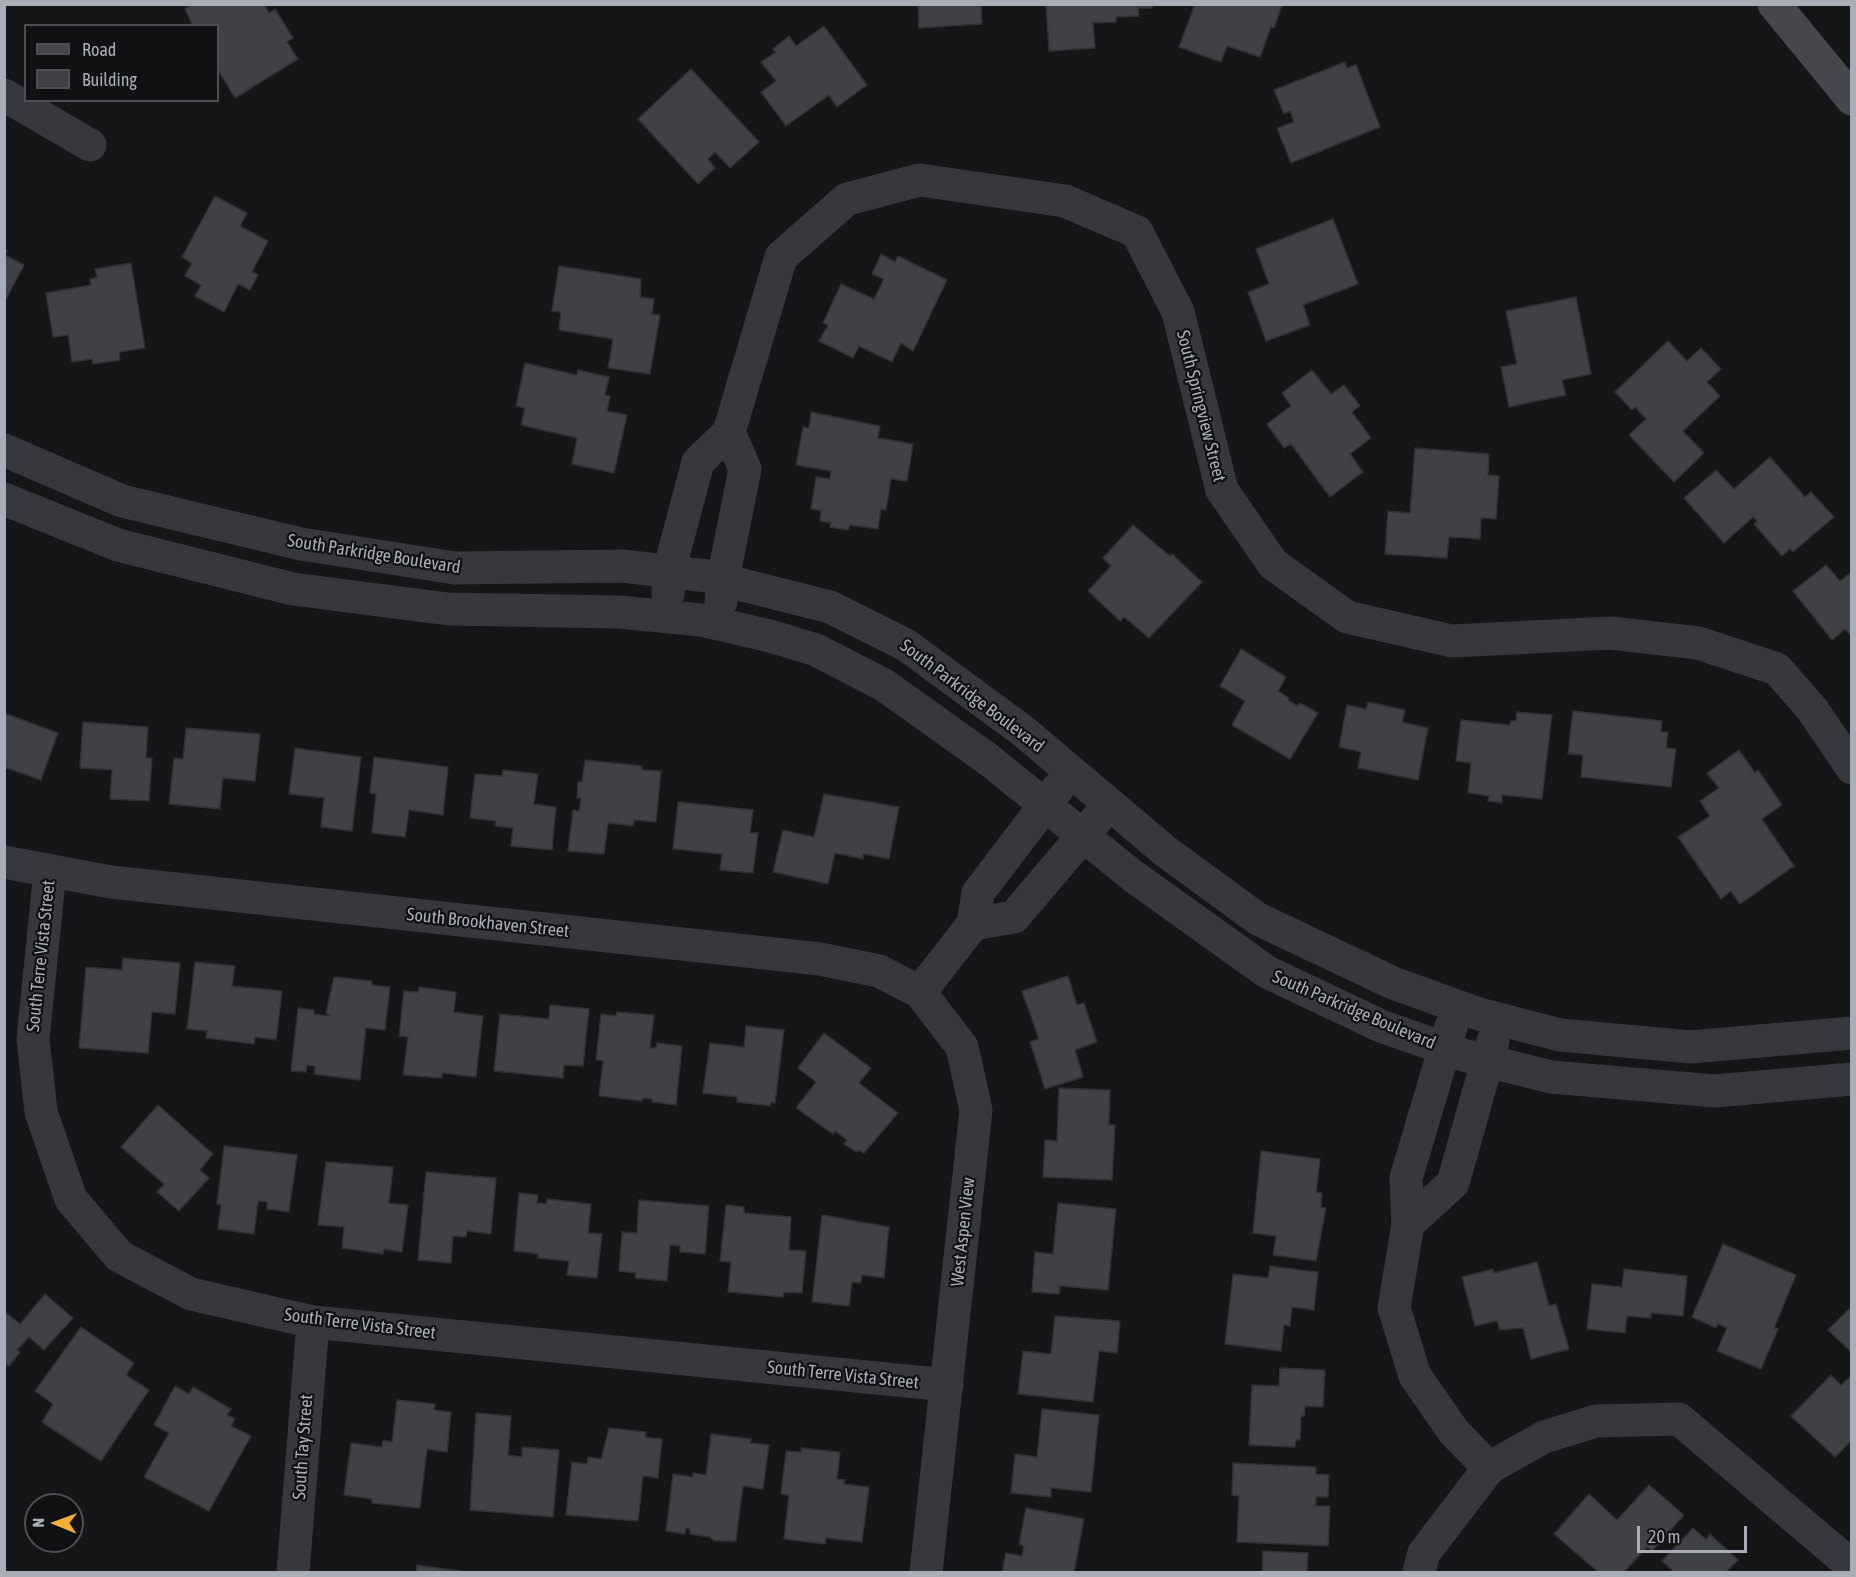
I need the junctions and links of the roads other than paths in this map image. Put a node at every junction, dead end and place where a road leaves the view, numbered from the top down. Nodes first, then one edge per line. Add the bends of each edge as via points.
1 (1774, 4) edge
2 (4, 95) edge
3 (1851, 99) edge
4 (90, 145) dead end
5 (729, 432) junction
6 (4, 450) edge
7 (4, 499) edge
8 (669, 571) junction
9 (723, 579) junction
10 (666, 617) junction
11 (720, 624) junction
12 (1851, 768) edge
13 (1071, 772) junction
14 (1044, 804) junction
15 (1110, 804) junction
16 (1083, 836) junction
17 (4, 862) edge
18 (50, 871) junction
19 (973, 924) junction
20 (920, 992) junction
21 (1459, 1006) junction
22 (1500, 1019) junction
23 (1851, 1033) edge
24 (1442, 1048) junction
25 (1487, 1061) junction
26 (1851, 1079) edge
27 (1408, 1224) junction
28 (313, 1322) junction
29 (946, 1385) junction
30 (1489, 1468) junction
31 (1851, 1566) edge
32 (293, 1572) edge
33 (926, 1572) edge
34 (1419, 1572) edge

1 - 3 street
2 - 4 street
5 - 8 street, South Springview Street via 698,462
5 - 9 street via 745,469
5 - 12 street, South Springview Street via 781,257 847,198 920,180 1065,201 1137,232 1178,312 1222,490 1273,564 1347,617 1452,641 1611,633 1698,643 1777,669 1812,709
6 - 8 street, South Parkridge Boulevard via 122,501 301,544 455,568 622,566
7 - 10 street, South Parkridge Boulevard via 118,545 293,589 448,609 619,612
8 - 9 street, South Parkridge Boulevard
8 - 10 street, South Springview Street
9 - 11 street
9 - 13 street, South Parkridge Boulevard via 830,606 906,645 1023,731
10 - 11 street, South Parkridge Boulevard
11 - 14 street, South Parkridge Boulevard via 816,650 884,685
13 - 14 street
13 - 15 street, South Parkridge Boulevard
14 - 16 street, South Parkridge Boulevard
14 - 19 street via 978,893
15 - 16 street
15 - 21 street, South Parkridge Boulevard via 1165,851 1258,919 1393,983
16 - 19 street via 1014,917
16 - 24 street, South Parkridge Boulevard via 1267,972 1381,1026
17 - 18 street, South Brookhaven Street
18 - 20 street, South Brookhaven Street via 111,882 820,958 879,971
18 - 28 street, South Terre Vista Street via 33,1039 41,1112 71,1199 119,1256 191,1294
19 - 20 street
20 - 29 street, West Aspen View via 962,1047 976,1110
21 - 22 street, South Parkridge Boulevard
21 - 24 street
22 - 23 street, South Parkridge Boulevard via 1560,1035 1691,1047
22 - 25 street
24 - 25 street, South Parkridge Boulevard
24 - 27 street via 1406,1178
25 - 26 street, South Parkridge Boulevard via 1551,1077 1715,1091
25 - 27 street via 1453,1183
27 - 30 street via 1394,1308 1415,1376 1454,1432
28 - 29 street, South Terre Vista Street
28 - 32 street, South Tay Street
29 - 33 street, West Aspen View
30 - 31 street via 1544,1437 1596,1421 1679,1419
30 - 34 street via 1424,1554

